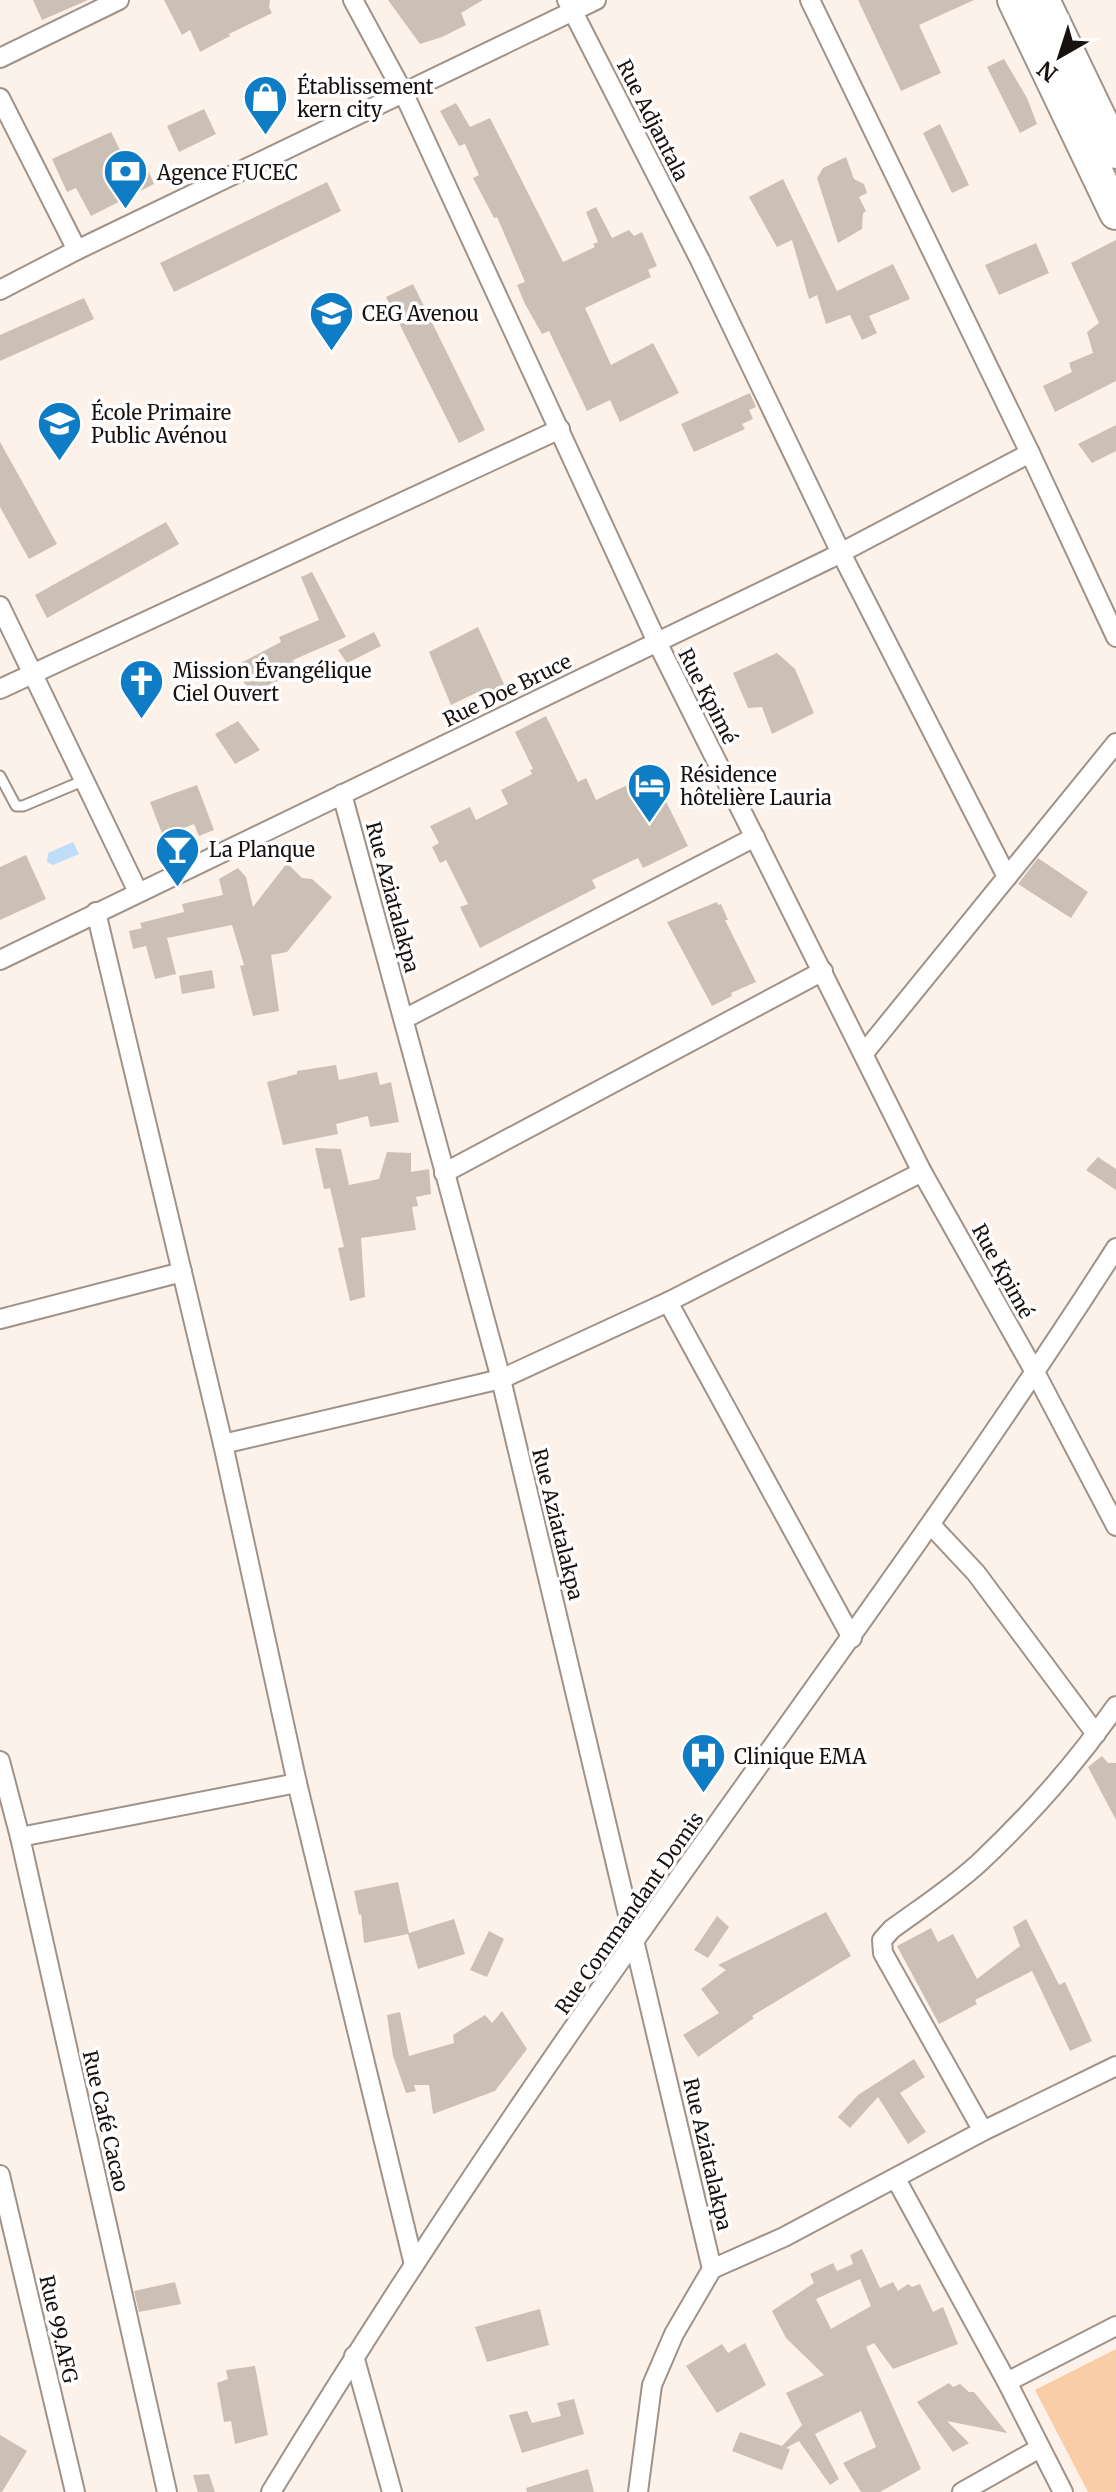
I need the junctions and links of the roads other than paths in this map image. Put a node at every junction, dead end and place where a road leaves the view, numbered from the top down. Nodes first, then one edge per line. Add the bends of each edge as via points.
1 (119, 0) edge
2 (353, 0) edge
3 (596, 0) edge
4 (810, 0) edge
5 (1014, 0) edge
6 (1043, 0) edge
7 (570, 6) edge
8 (0, 58) edge
9 (404, 94) junction
10 (0, 98) edge
11 (1116, 152) edge
12 (1116, 213) edge
13 (77, 250) junction
14 (0, 290) edge
15 (560, 429) junction
16 (1030, 453) junction
17 (841, 553) junction
18 (0, 606) edge
19 (1116, 637) edge
20 (657, 642) junction
21 (33, 673) junction
22 (0, 689) edge
23 (1116, 743) edge
24 (0, 776) edge
25 (85, 780) junction
26 (342, 794) junction
27 (755, 837) junction
28 (1007, 877) junction
29 (138, 892) junction
30 (96, 912) junction
31 (0, 960) edge
32 (823, 971) junction
33 (404, 1019) junction
34 (864, 1053) junction
35 (922, 1172) junction
36 (444, 1173) junction
37 (1116, 1248) edge
38 (182, 1272) junction
39 (668, 1302) junction
40 (0, 1319) edge
41 (1036, 1374) junction
42 (501, 1379) junction
43 (223, 1444) junction
44 (931, 1525) junction
45 (1116, 1526) edge
46 (852, 1638) junction
47 (1116, 1706) edge
48 (1096, 1734) junction
49 (0, 1761) edge
50 (297, 1783) junction
51 (20, 1837) junction
52 (635, 1938) junction
53 (1116, 2066) edge
54 (983, 2131) junction
55 (0, 2175) edge
56 (896, 2179) junction
57 (414, 2265) junction
58 (712, 2269) junction
59 (1116, 2326) edge
60 (354, 2356) junction
61 (1007, 2382) junction
62 (1040, 2448) junction
63 (75, 2492) edge
64 (167, 2492) edge
65 (271, 2492) edge
66 (392, 2492) edge
67 (638, 2492) edge
68 (962, 2492) edge
69 (1063, 2492) edge

1 - 8 street
2 - 9 street, Rue Kpimé
3 - 7 street
4 - 16 street
5 - 12 highway
6 - 11 highway
7 - 9 street
7 - 17 street, Rue Adjantala
9 - 13 street
9 - 15 street, Rue Kpimé
10 - 13 street
13 - 14 street
15 - 20 street, Rue Kpimé
15 - 21 street
16 - 17 street, Rue Doe Bruce
16 - 19 street
17 - 20 street, Rue Doe Bruce
17 - 28 street, Rue Adjantala
18 - 21 street
20 - 26 street, Rue Doe Bruce
20 - 27 street, Rue Kpimé
21 - 22 street
21 - 25 street
23 - 28 street
24 - 25 lane via 16,806
25 - 29 street
26 - 29 street, Rue Doe Bruce
26 - 33 street, Rue Aziatalakpa
27 - 32 street, Rue Kpimé
27 - 33 street
28 - 34 street
29 - 30 street, Rue Doe Bruce
30 - 31 street, Rue Doe Bruce
30 - 38 street
32 - 34 street, Rue Kpimé
32 - 36 street
33 - 36 street, Rue Aziatalakpa
34 - 35 street, Rue Kpimé
35 - 39 street
35 - 41 street, Rue Kpimé
36 - 42 street, Rue Aziatalakpa
37 - 41 street, Rue Commandant Domis
38 - 40 street
38 - 43 street
39 - 42 street
39 - 46 street
41 - 44 street, Rue Commandant Domis
41 - 45 street, Rue Kpimé
42 - 43 street
42 - 52 street, Rue Aziatalakpa
43 - 50 street
44 - 46 street, Rue Commandant Domis
44 - 48 street via 976,1573
46 - 52 street, Rue Commandant Domis
47 - 48 street
48 - 54 street via 978,1864 882,1940 883,1953
49 - 51 street, Rue Café Cacao
50 - 51 street
50 - 57 street
51 - 64 street, Rue Café Cacao
52 - 57 street, Rue Commandant Domis
52 - 58 street, Rue Aziatalakpa
53 - 54 street
54 - 56 street
55 - 63 street, Rue 99.AFG
56 - 58 street
56 - 61 street
57 - 60 street, Rue Commandant Domis
58 - 67 street via 652,2385
59 - 61 street
60 - 65 street, Rue Commandant Domis
60 - 66 street
61 - 62 street
62 - 68 street
62 - 69 street

